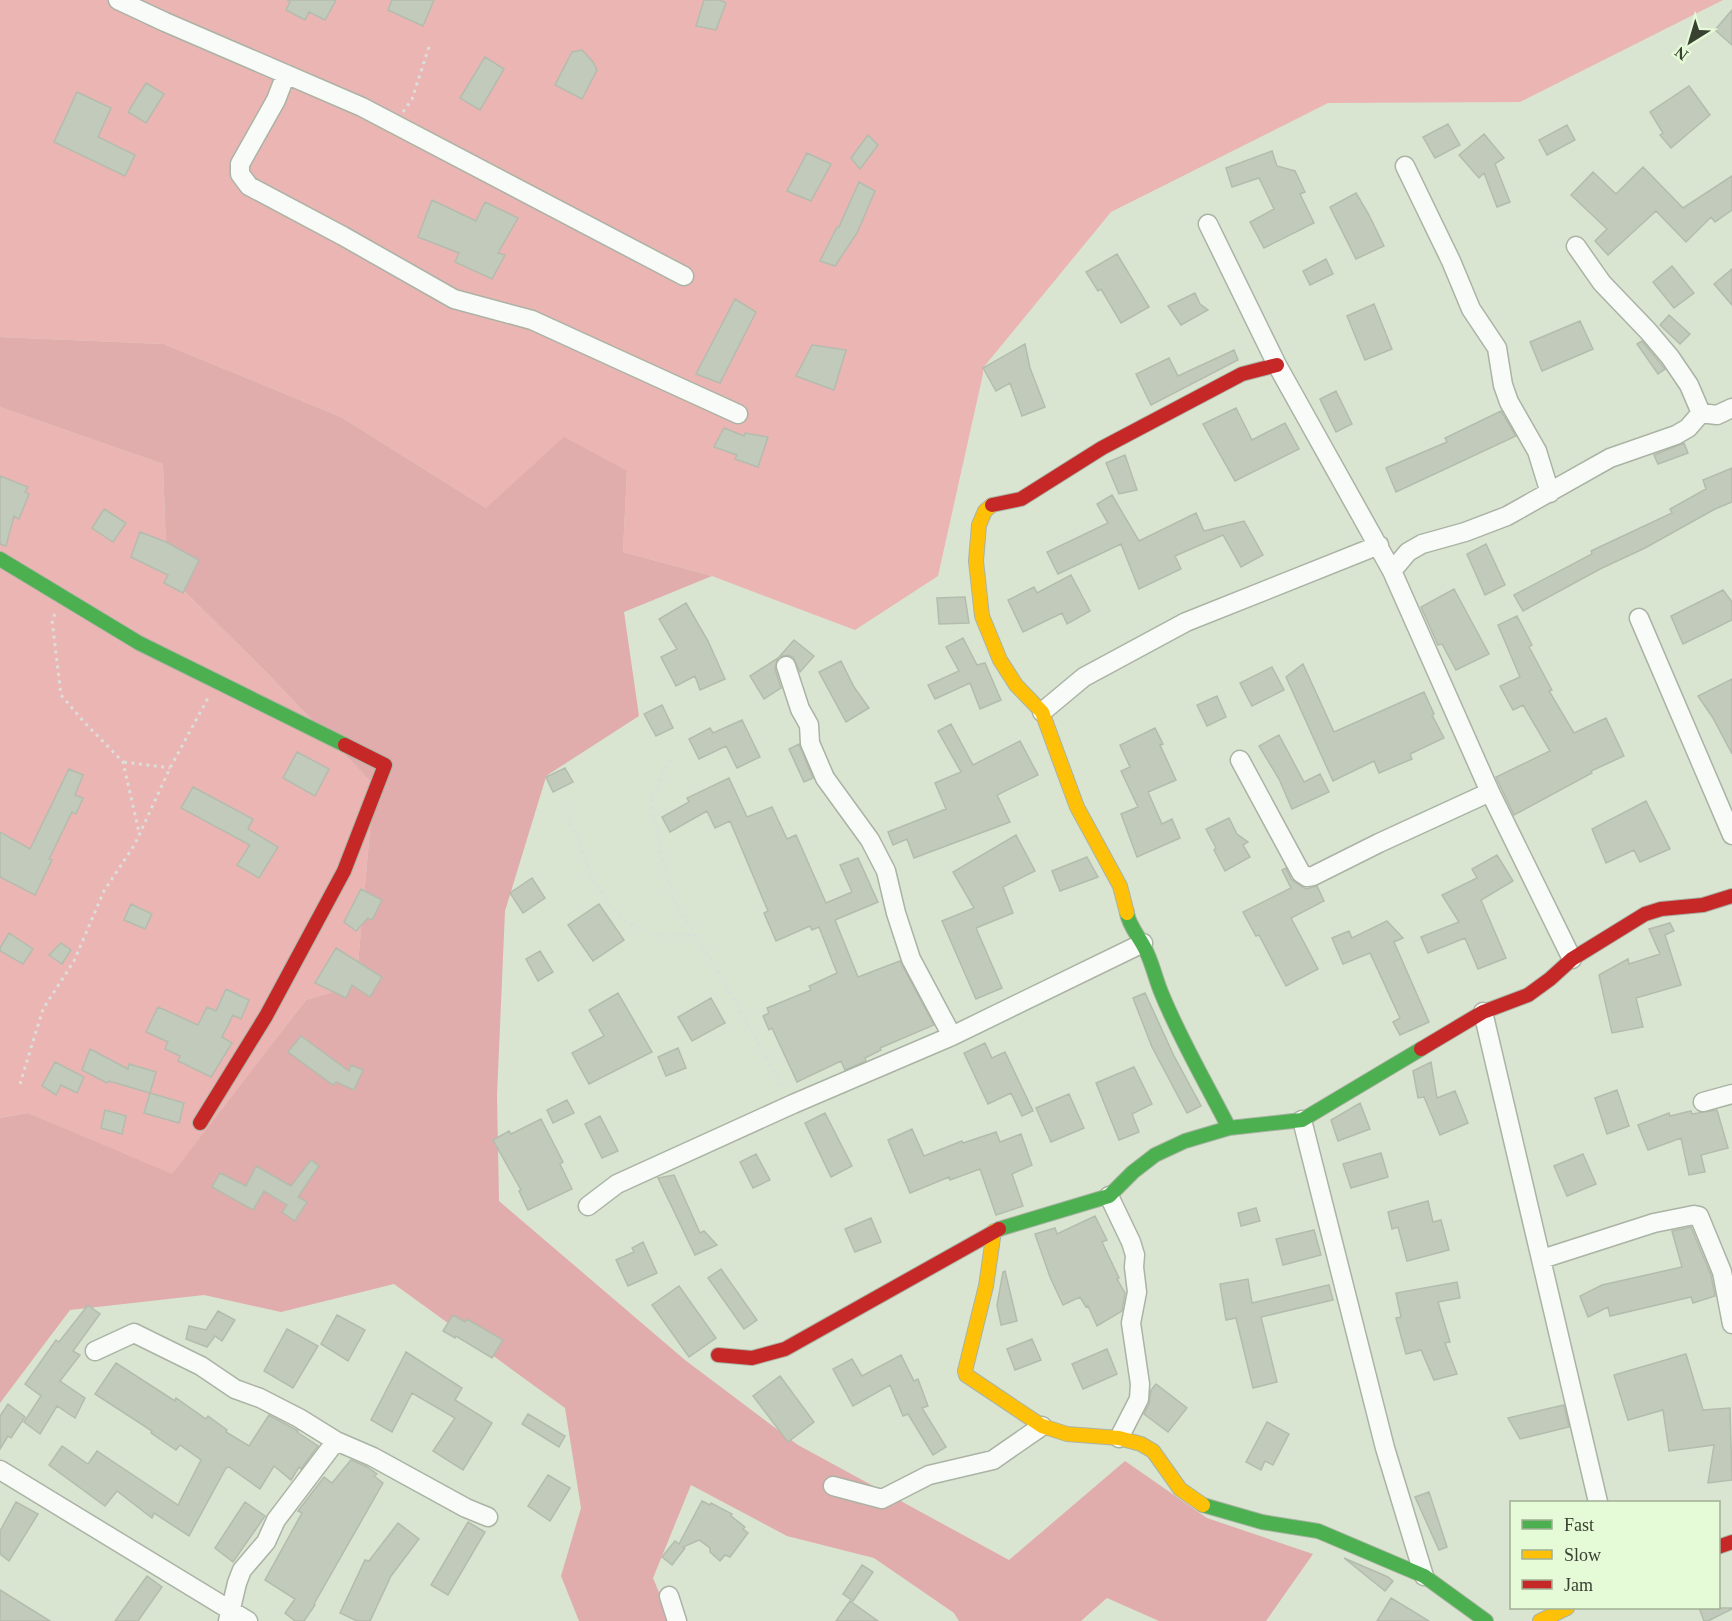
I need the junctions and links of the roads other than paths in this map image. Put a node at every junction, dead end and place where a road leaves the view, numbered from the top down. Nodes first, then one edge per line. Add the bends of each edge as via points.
1 (118, 0) edge
2 (286, 74) junction
3 (1405, 166) dead end
4 (1208, 224) dead end
5 (1576, 246) dead end
6 (684, 276) dead end
7 (1277, 364) junction
8 (1732, 408) edge
9 (1701, 413) junction
10 (738, 414) dead end
11 (1550, 493) junction
12 (1379, 545) junction
13 (0, 560) edge
14 (1392, 571) junction
15 (1639, 618) dead end
16 (786, 666) dead end
17 (1042, 712) junction
18 (1240, 760) dead end
19 (1490, 792) junction
20 (1732, 836) edge
21 (1732, 896) edge
22 (1143, 943) junction
23 (1572, 959) junction
24 (1483, 1011) junction
25 (952, 1036) junction
26 (1732, 1094) edge
27 (1702, 1102) dead end
28 (1302, 1119) junction
29 (200, 1123) dead end
30 (1229, 1128) junction
31 (1109, 1196) junction
32 (588, 1206) dead end
33 (994, 1231) junction
34 (1542, 1259) junction
35 (1732, 1324) edge
36 (95, 1351) dead end
37 (718, 1355) dead end
38 (1042, 1426) junction
39 (1119, 1438) junction
40 (336, 1441) junction
41 (0, 1470) edge
42 (832, 1486) dead end
43 (1598, 1501) edge
44 (488, 1517) dead end
45 (1424, 1576) junction
46 (669, 1596) dead end
47 (1565, 1609) edge
48 (229, 1616) edge
49 (248, 1621) edge
50 (677, 1621) edge
51 (1486, 1621) edge
52 (1540, 1621) edge

1 - 2 street
2 - 6 street via 362,106
2 - 10 street via 240,164 240,174 249,186 454,298 531,320
3 - 11 street via 1471,309 1497,348 1509,402 1537,451
4 - 7 street
5 - 9 street via 1602,283 1670,357 1689,385
7 - 12 street
7 - 17 street via 1242,374 1102,448 1021,499 994,504 985,511 976,542 982,616 1000,660 1016,685
8 - 9 street via 1717,415
9 - 11 street via 1676,435 1610,458
11 - 14 street via 1507,516 1422,544 1408,552
12 - 14 street
12 - 17 street via 1186,622 1084,676
13 - 29 street via 139,643 385,765 344,871 266,1016
14 - 19 street
15 - 20 street
16 - 25 street via 825,778 870,840 886,871 911,959
17 - 22 street via 1077,807 1120,886 1128,920
18 - 19 street via 1301,873 1307,877
19 - 23 street
21 - 23 street via 1646,914
22 - 25 street
22 - 30 street via 1160,990
23 - 24 street via 1528,995
24 - 28 street
24 - 34 street
25 - 32 street via 617,1184
26 - 27 street
28 - 30 street
28 - 45 street via 1384,1448
30 - 31 street via 1155,1155
31 - 33 street
31 - 39 street via 1135,1255 1137,1292 1131,1323 1139,1399
33 - 37 street via 785,1349 759,1359
33 - 38 street via 966,1376
34 - 35 street via 1654,1223 1699,1216 1722,1272
34 - 43 street
36 - 40 street via 134,1333
38 - 39 street via 1067,1434
38 - 42 street via 993,1460 929,1475 882,1499
39 - 45 street via 1153,1451 1180,1490 1201,1505 1262,1522 1318,1531
40 - 44 street
40 - 48 street via 242,1570
41 - 48 street
45 - 51 street
46 - 50 street
47 - 52 street
48 - 49 street

